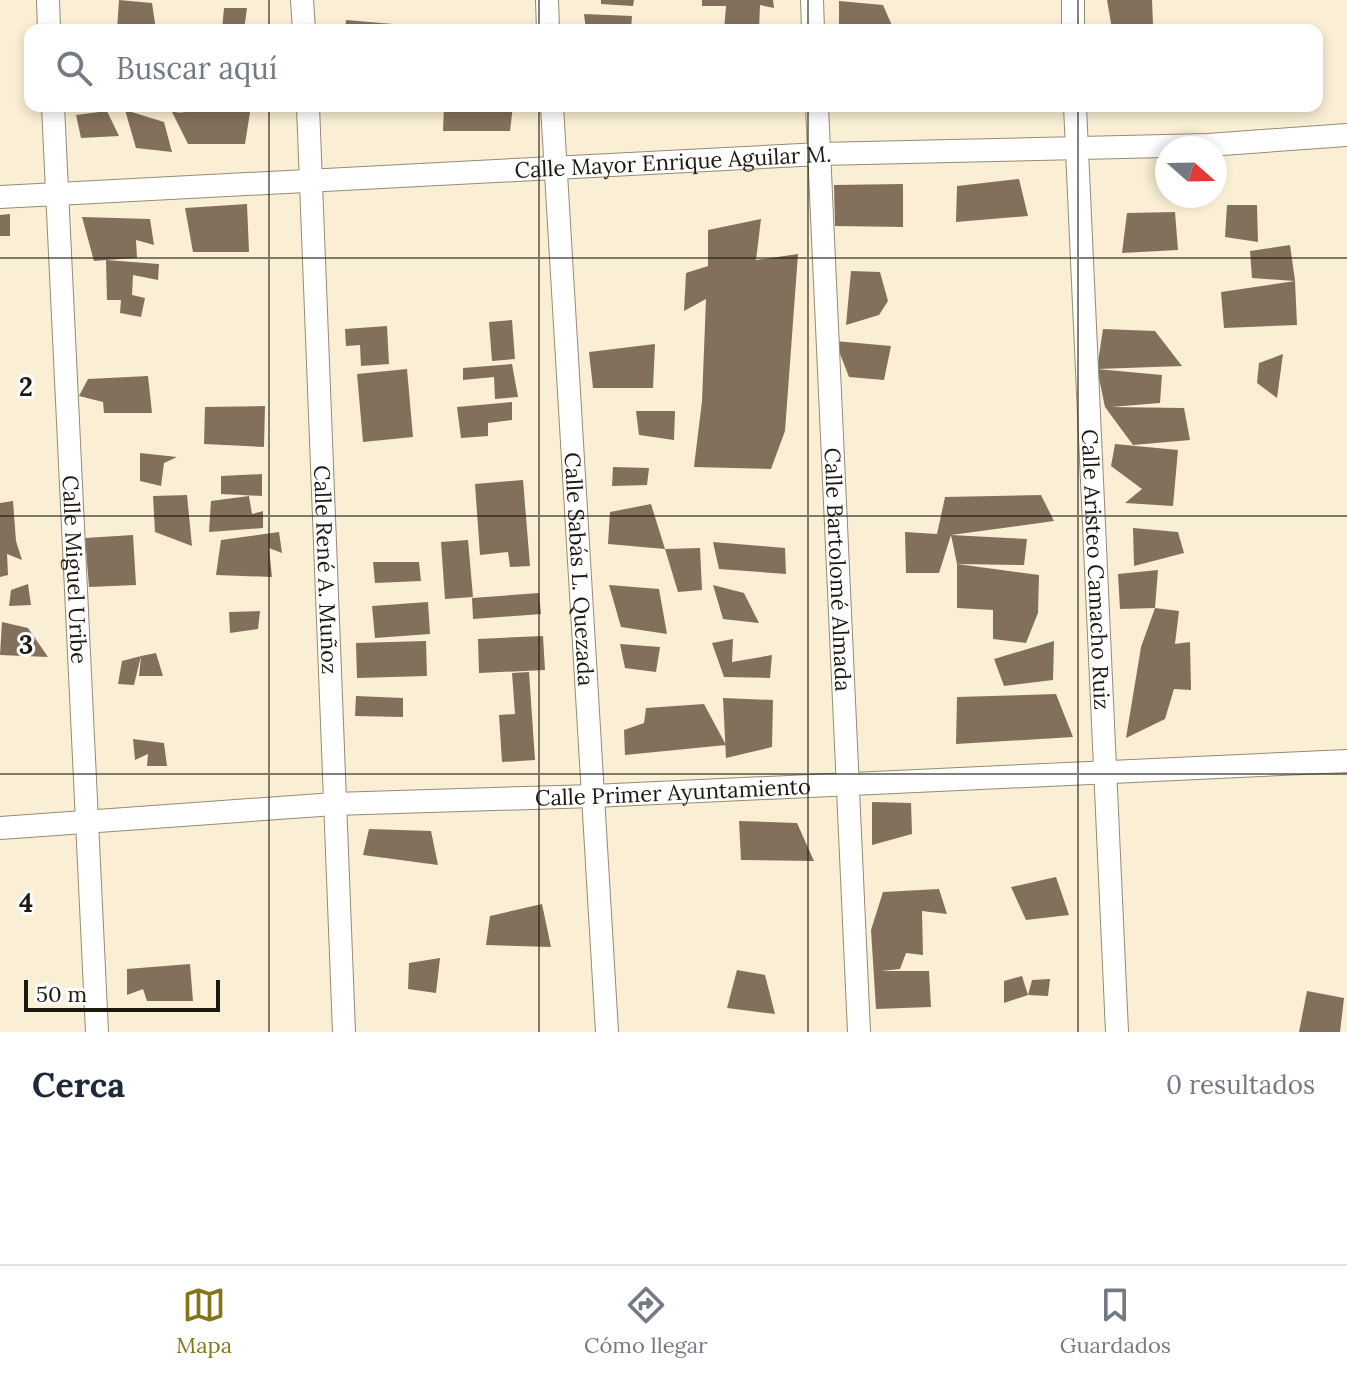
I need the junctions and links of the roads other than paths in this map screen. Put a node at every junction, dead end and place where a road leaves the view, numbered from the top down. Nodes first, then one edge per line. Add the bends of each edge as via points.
1 (48, 0) edge
2 (302, 0) edge
3 (547, 0) edge
4 (812, 0) edge
5 (1073, 0) edge
6 (49, 24) edge
7 (304, 24) edge
8 (548, 24) edge
9 (813, 24) edge
10 (1073, 24) edge
11 (53, 112) edge
12 (308, 112) edge
13 (552, 112) edge
14 (817, 112) edge
15 (1075, 112) edge
16 (1347, 135) edge
17 (1076, 148) junction
18 (820, 154) junction
19 (555, 169) junction
20 (313, 182) junction
21 (57, 194) junction
22 (0, 197) edge
23 (1347, 761) edge
24 (1104, 770) junction
25 (846, 783) junction
26 (593, 796) junction
27 (334, 804) junction
28 (87, 824) junction
29 (0, 828) edge
30 (97, 1032) edge
31 (344, 1032) edge
32 (607, 1032) edge
33 (859, 1032) edge
34 (1117, 1032) edge

1 - 6 street
2 - 7 street
3 - 8 street
4 - 9 street
5 - 10 street
11 - 21 street, Calle Miguel Uribe
12 - 20 street, Calle René A. Muñoz
13 - 19 street, Calle Sabás L. Quezada
14 - 18 street, Calle Bartolomé Almada
15 - 17 street, Calle Aristeo Camacho Ruiz
16 - 17 street, Calle Mayor Enrique Aguilar M.
17 - 18 street, Calle Mayor Enrique Aguilar M.
17 - 24 street, Calle Aristeo Camacho Ruiz
18 - 19 street, Calle Mayor Enrique Aguilar M.
18 - 25 street, Calle Bartolomé Almada
19 - 20 street, Calle Mayor Enrique Aguilar M.
19 - 26 street, Calle Sabás L. Quezada
20 - 21 street, Calle Mayor Enrique Aguilar M.
20 - 27 street, Calle René A. Muñoz
21 - 22 street, Calle Mayor Enrique Aguilar M.
21 - 28 street, Calle Miguel Uribe
23 - 24 street, Calle Primer Ayuntamiento
24 - 25 street, Calle Primer Ayuntamiento
24 - 34 street, Calle Aristeo Camacho Ruiz
25 - 26 street, Calle Primer Ayuntamiento
25 - 33 street, Calle Bartolomé Almada
26 - 27 street, Calle Primer Ayuntamiento
26 - 32 street, Calle Sabás L. Quezada
27 - 28 street, Calle Primer Ayuntamiento
27 - 31 street, Calle René A. Muñoz
28 - 29 street, Calle Primer Ayuntamiento
28 - 30 street, Calle Miguel Uribe

